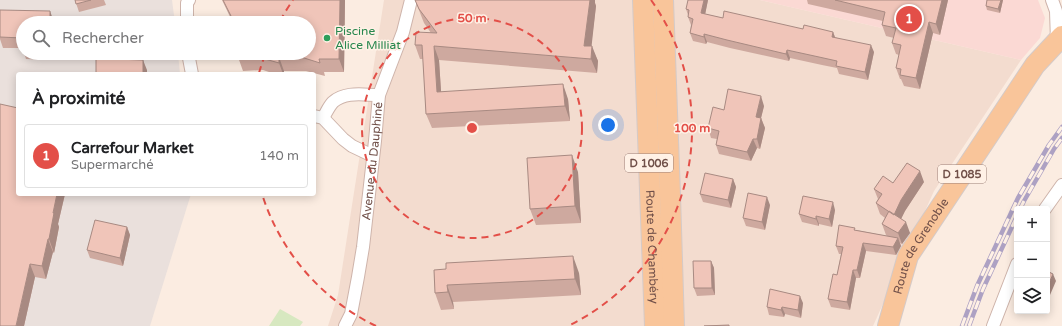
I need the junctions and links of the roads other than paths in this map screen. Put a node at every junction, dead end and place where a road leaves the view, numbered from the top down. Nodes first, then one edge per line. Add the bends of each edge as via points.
1 (189, 0) edge
2 (411, 0) edge
3 (643, 0) edge
4 (663, 0) edge
5 (1052, 0) edge
6 (187, 16) edge
7 (1060, 39) edge
8 (189, 60) edge
9 (192, 72) edge
10 (379, 95) junction
11 (318, 117) edge
12 (373, 156) junction
13 (1062, 185) edge
14 (1047, 206) edge
15 (1014, 272) edge
16 (345, 326) edge
17 (655, 326) edge
18 (674, 326) edge
19 (888, 326) edge
20 (994, 326) edge

1 - 6 street
2 - 10 street, Avenue du Dauphiné via 403,32
3 - 17 main road, Route de Chambéry / D 1006
4 - 18 main road, Route de Chambéry / D 1006
5 - 7 street
7 - 19 main road, Route de Grenoble / D 1085 via 1035,66 908,256
8 - 9 street
10 - 11 street via 343,96
10 - 12 street, Avenue du Dauphiné
11 - 12 street via 352,146
12 - 16 street, Avenue du Dauphiné via 358,277 351,314
13 - 14 street
15 - 20 street

